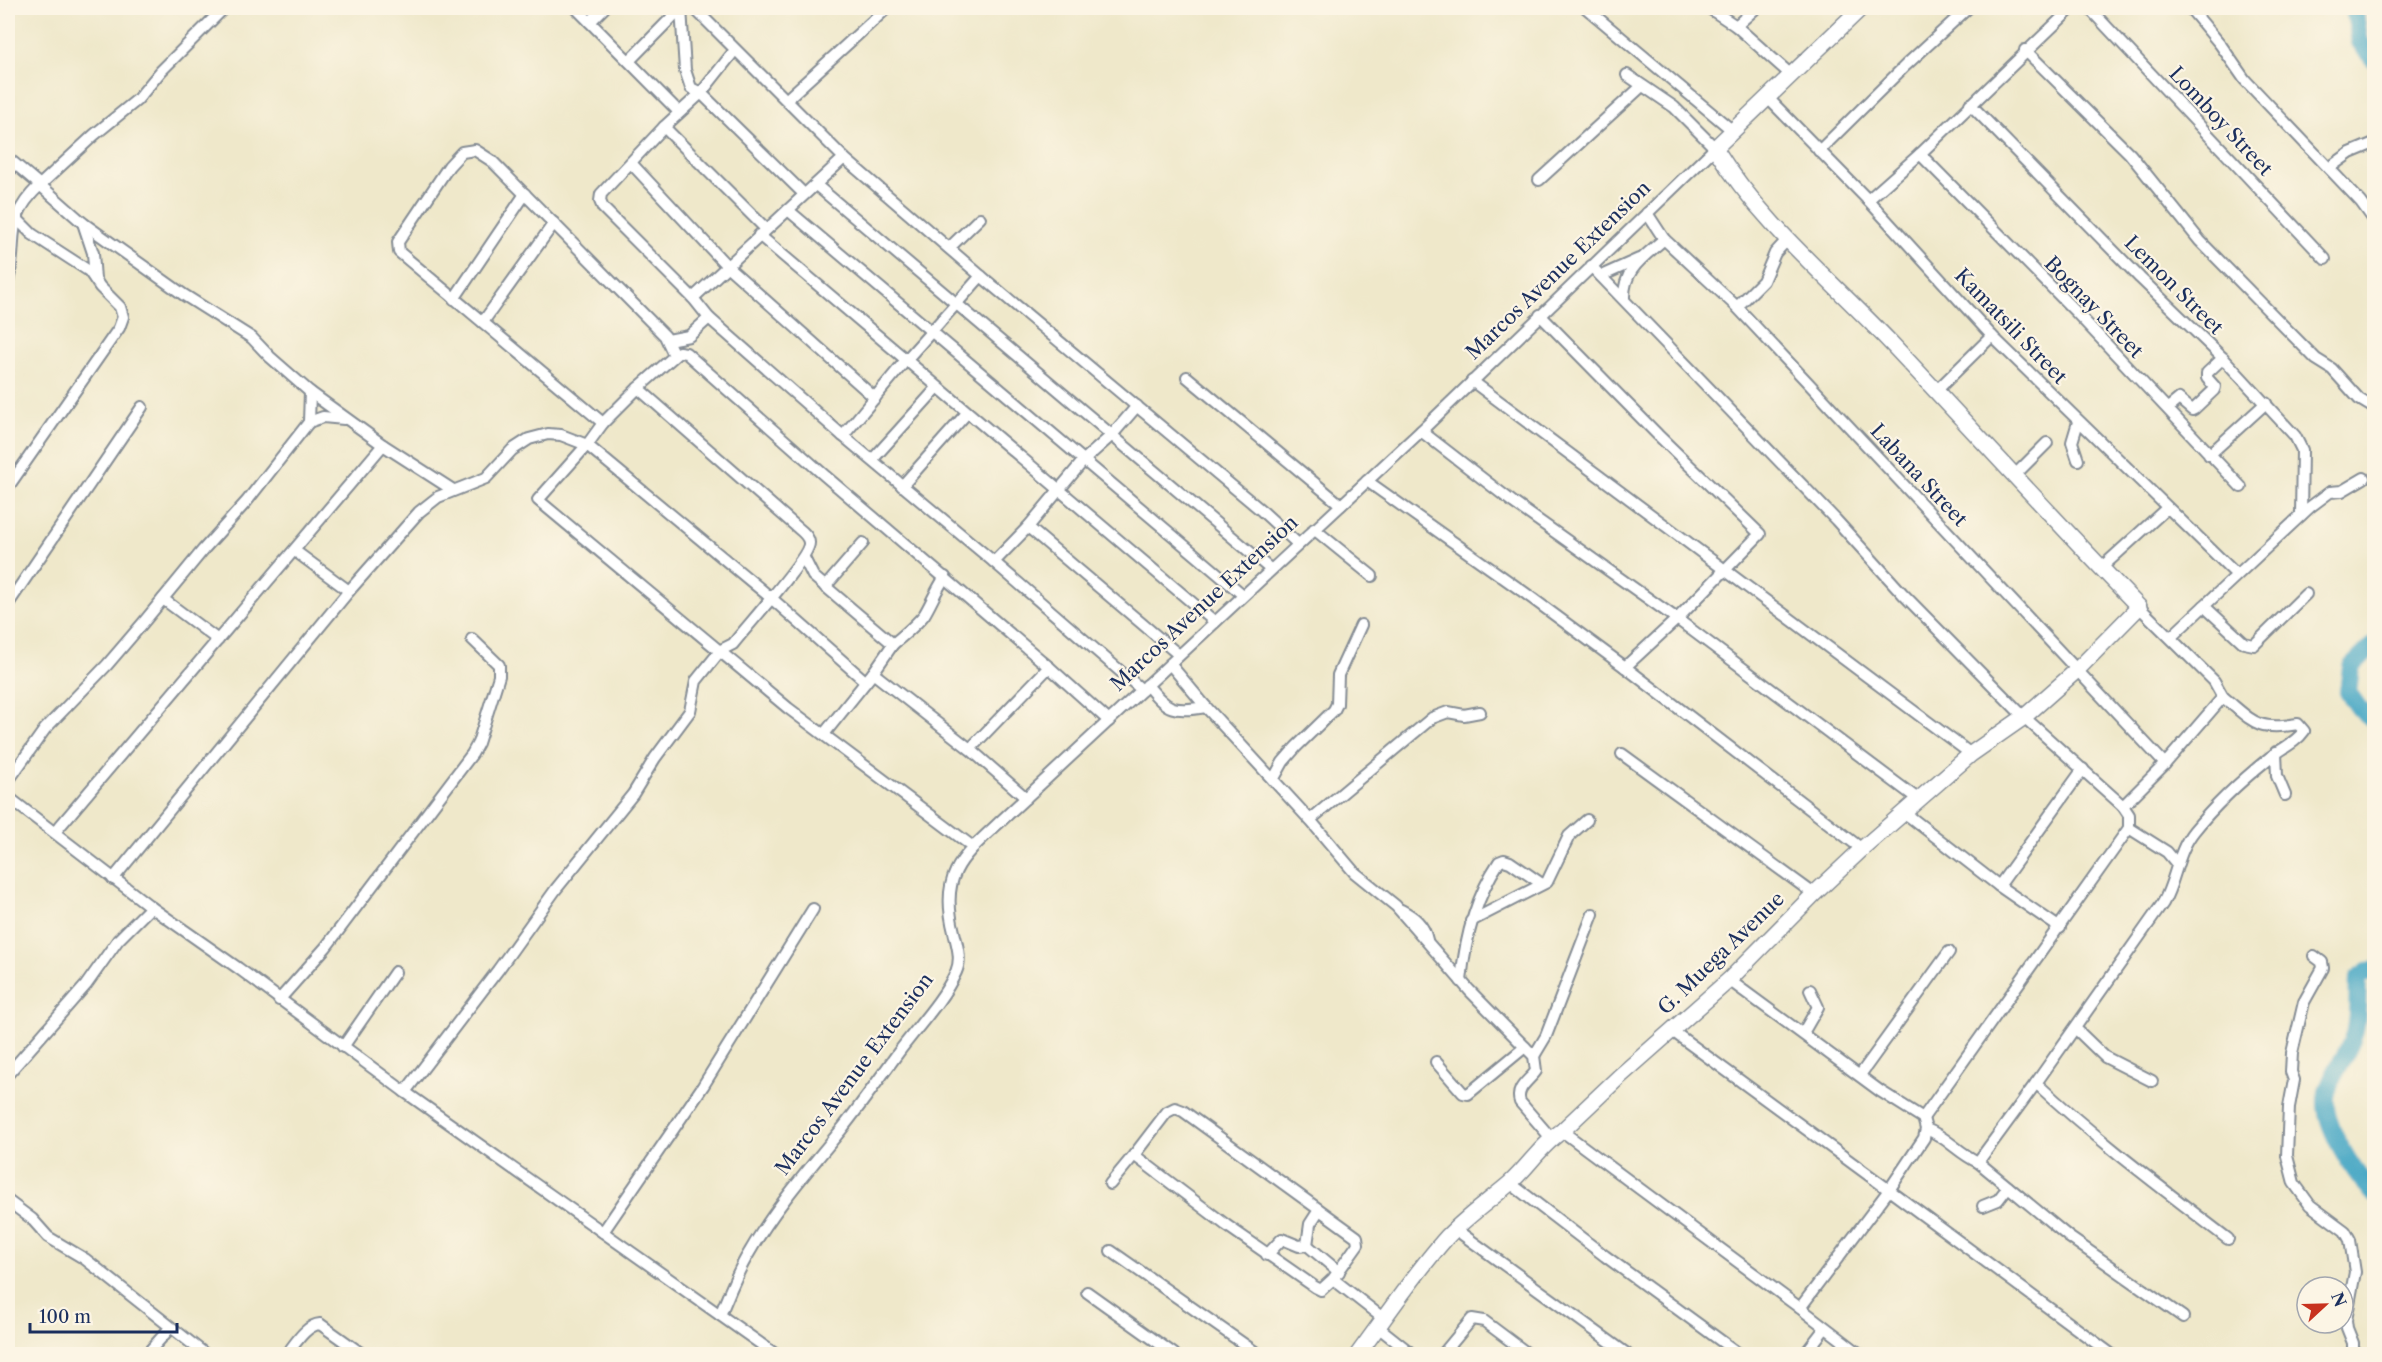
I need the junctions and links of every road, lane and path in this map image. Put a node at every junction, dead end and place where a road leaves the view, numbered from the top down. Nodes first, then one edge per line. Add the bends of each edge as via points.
1 (224, 8) edge
2 (576, 8) edge
3 (604, 8) edge
4 (681, 8) edge
5 (694, 8) edge
6 (888, 8) edge
7 (1586, 8) edge
8 (1709, 8) edge
9 (1756, 8) edge
10 (1861, 8) edge
11 (1968, 8) edge
12 (2072, 8) edge
13 (2089, 8) edge
14 (2190, 8) edge
15 (590, 22) junction
16 (1736, 26) junction
17 (735, 50) junction
18 (2025, 50) junction
19 (629, 61) junction
20 (1790, 74) junction
21 (1627, 75) dead end
22 (1642, 86) junction
23 (701, 93) junction
24 (1767, 97) junction
25 (786, 99) junction
26 (1970, 104) junction
27 (679, 112) junction
28 (664, 127) junction
29 (1733, 131) junction
30 (2374, 143) edge
31 (1715, 148) junction
32 (1819, 151) junction
33 (1920, 154) junction
34 (8, 158) edge
35 (844, 158) junction
36 (630, 163) junction
37 (2329, 168) junction
38 (1539, 180) dead end
39 (40, 185) junction
40 (816, 185) junction
41 (525, 194) junction
42 (804, 194) junction
43 (1868, 200) junction
44 (788, 210) junction
45 (1647, 213) junction
46 (11, 215) edge
47 (980, 218) dead end
48 (2374, 220) edge
49 (83, 223) junction
50 (554, 223) junction
51 (762, 232) junction
52 (1664, 239) junction
53 (1787, 240) junction
54 (949, 248) junction
55 (1643, 258) junction
56 (2325, 259) dead end
57 (727, 266) junction
58 (1591, 266) junction
59 (981, 276) junction
60 (1601, 276) junction
61 (95, 279) junction
62 (8, 281) edge
63 (454, 298) junction
64 (693, 298) junction
65 (1624, 299) junction
66 (956, 303) junction
67 (1737, 307) junction
68 (1540, 315) junction
69 (709, 318) junction
70 (483, 322) junction
71 (931, 332) junction
72 (1992, 336) junction
73 (668, 340) junction
74 (675, 355) junction
75 (2223, 358) junction
76 (906, 360) junction
77 (1187, 377) dead end
78 (1472, 381) junction
79 (638, 388) junction
80 (937, 388) junction
81 (310, 392) junction
82 (1935, 392) junction
83 (875, 398) junction
84 (2266, 404) junction
85 (1137, 406) junction
86 (142, 407) dead end
87 (2168, 408) junction
88 (2374, 408) edge
89 (967, 413) junction
90 (348, 419) junction
91 (309, 422) junction
92 (2078, 422) junction
93 (603, 423) junction
94 (1421, 431) junction
95 (843, 435) junction
96 (1112, 435) junction
97 (2047, 443) dead end
98 (383, 445) junction
99 (586, 446) junction
100 (2209, 455) junction
101 (873, 459) junction
102 (1084, 460) junction
103 (2078, 460) dead end
104 (2014, 476) junction
105 (2364, 478) dead end
106 (1367, 481) junction
107 (902, 486) junction
108 (8, 487) edge
109 (2241, 487) dead end
110 (1060, 489) junction
111 (453, 490) junction
112 (1341, 505) junction
113 (2167, 508) junction
114 (2301, 515) junction
115 (1028, 527) junction
116 (1314, 529) junction
117 (863, 543) dead end
118 (1298, 543) junction
119 (295, 550) junction
120 (804, 558) junction
121 (994, 562) junction
122 (2101, 568) junction
123 (1270, 569) junction
124 (1725, 569) junction
125 (792, 573) junction
126 (2236, 574) junction
127 (813, 576) junction
128 (1372, 576) dead end
129 (945, 578) junction
130 (825, 587) junction
131 (349, 591) junction
132 (2306, 594) dead end
133 (1243, 595) junction
134 (771, 597) junction
135 (164, 598) junction
136 (8, 604) edge
137 (2204, 606) junction
138 (2139, 607) junction
139 (1677, 619) junction
140 (1215, 622) junction
141 (1360, 626) dead end
142 (2171, 637) junction
143 (472, 639) dead end
144 (219, 640) junction
145 (733, 644) junction
146 (893, 644) junction
147 (721, 650) junction
148 (1179, 655) junction
149 (732, 660) junction
150 (1170, 664) junction
151 (1049, 667) junction
152 (1625, 667) junction
153 (2076, 670) junction
154 (869, 677) junction
155 (1144, 688) junction
156 (2223, 697) junction
157 (1206, 707) junction
158 (1480, 712) dead end
159 (2024, 717) junction
160 (1109, 721) junction
161 (824, 734) junction
162 (970, 749) junction
163 (2276, 752) junction
164 (1622, 754) dead end
165 (1971, 754) junction
166 (2165, 764) junction
167 (2083, 769) junction
168 (1273, 780) junction
169 (8, 781) edge
170 (2284, 795) dead end
171 (8, 797) edge
172 (1026, 798) junction
173 (1919, 800) junction
174 (2123, 806) junction
175 (1905, 813) junction
176 (1310, 819) junction
177 (1587, 820) dead end
178 (2129, 828) junction
179 (55, 832) junction
180 (973, 848) junction
181 (1862, 849) junction
182 (2177, 864) junction
183 (113, 879) junction
184 (1542, 884) junction
185 (1999, 886) junction
186 (1814, 894) junction
187 (151, 907) junction
188 (813, 909) dead end
189 (1593, 914) dead end
190 (1472, 921) junction
191 (2060, 928) junction
192 (1949, 952) dead end
193 (2314, 956) dead end
194 (395, 972) dead end
195 (1729, 980) junction
196 (1461, 981) junction
197 (1810, 990) dead end
198 (279, 1000) junction
199 (2076, 1029) junction
200 (1671, 1030) junction
201 (1803, 1033) junction
202 (343, 1047) junction
203 (1525, 1047) junction
204 (1534, 1056) junction
205 (1436, 1062) dead end
206 (8, 1074) edge
207 (1860, 1076) junction
208 (2152, 1081) dead end
209 (2036, 1083) junction
210 (405, 1092) junction
211 (1924, 1123) junction
212 (1556, 1135) junction
213 (1134, 1155) junction
214 (1978, 1162) junction
215 (1510, 1183) junction
216 (1110, 1184) dead end
217 (2007, 1187) junction
218 (1889, 1190) junction
219 (8, 1201) edge
220 (1983, 1206) dead end
221 (1319, 1209) junction
222 (1455, 1230) junction
223 (603, 1232) junction
224 (2228, 1239) dead end
225 (1307, 1245) junction
226 (1111, 1251) dead end
227 (1267, 1255) junction
228 (1336, 1275) junction
229 (1087, 1292) dead end
230 (1800, 1308) junction
231 (720, 1315) junction
232 (2183, 1317) dead end
233 (1381, 1323) junction
234 (170, 1328) junction
235 (1825, 1329) junction
236 (147, 1354) edge
237 (205, 1354) edge
238 (287, 1354) edge
239 (362, 1354) edge
240 (775, 1354) edge
241 (1174, 1354) edge
242 (1258, 1354) edge
243 (1358, 1354) edge
244 (1412, 1354) edge
245 (1443, 1354) edge
246 (1528, 1354) edge
247 (1627, 1354) edge
248 (1739, 1354) edge
249 (1805, 1354) edge
250 (1860, 1354) edge
251 (2111, 1354) edge
252 (2353, 1354) edge

1 - 39 street via 137,100
2 - 15 street
3 - 15 street
4 - 19 street
4 - 23 street via 685,70 691,88
5 - 17 street
6 - 25 street
7 - 29 street
8 - 16 street
9 - 16 street
10 - 20 street, Marcos Avenue Extension
11 - 32 street
12 - 18 street
13 - 56 street, Lomboy Street
14 - 37 street via 2244,80
15 - 19 street
16 - 20 street
17 - 23 street
17 - 25 street
18 - 26 street
18 - 88 street via 2130,154 2200,241 2316,360 2332,369 2359,399
19 - 27 street
20 - 24 street, Marcos Avenue Extension
21 - 22 street
22 - 31 street via 1679,112
22 - 38 street
23 - 27 street
23 - 42 street
24 - 29 street, Marcos Avenue Extension
24 - 32 street, Kamatsili Street
25 - 35 street
26 - 33 street
26 - 75 street, Lemon Street
27 - 28 street
28 - 36 street
28 - 51 street
29 - 31 street, Marcos Avenue Extension
30 - 37 street
31 - 45 street, Marcos Avenue Extension
31 - 53 street via 1733,176
32 - 43 street, Kamatsili Street
33 - 43 street
33 - 87 street, Bognay Street
34 - 39 street
35 - 40 street
35 - 54 street
36 - 57 street
36 - 64 street via 601,194 600,201
37 - 48 street
39 - 46 street
39 - 49 street
40 - 42 street
40 - 66 street
41 - 50 street
41 - 63 street
41 - 63 street via 475,150 462,152 449,166 398,247 402,256
42 - 44 street
43 - 72 street, Kamatsili Street
44 - 51 street
44 - 71 street
45 - 52 street, Labana Street
45 - 58 street, Marcos Avenue Extension
46 - 61 street
46 - 62 street
47 - 54 street
49 - 61 street via 93,253
49 - 81 street via 184,296 244,332
50 - 70 street
50 - 73 street
51 - 57 street
51 - 76 street
52 - 55 street
52 - 67 street, Labana Street
53 - 67 street via 1775,253 1763,281
53 - 82 street
54 - 59 street
55 - 60 street
55 - 65 street via 1625,280
57 - 64 street
57 - 83 street
58 - 60 street
58 - 68 street, Marcos Avenue Extension
59 - 66 street
59 - 85 street
60 - 65 street
61 - 108 street via 120,307 122,321
63 - 70 street
64 - 69 street
65 - 159 street
66 - 71 street
66 - 96 street
67 - 153 street, Labana Street
68 - 78 street, Marcos Avenue Extension
68 - 124 street via 1761,534
69 - 73 street via 689,336
69 - 95 street
70 - 93 street
71 - 76 street
71 - 102 street
72 - 82 street
72 - 92 street, Kamatsili Street
73 - 74 street
74 - 79 street
74 - 129 street via 686,353
75 - 84 street, Lemon Street
75 - 87 street via 2207,373 2214,390 2194,409 2179,399
76 - 80 street
76 - 83 street
77 - 112 street
78 - 94 street, Marcos Avenue Extension
78 - 124 street
79 - 93 street
79 - 120 street via 804,533 810,544
80 - 89 street
80 - 101 street
81 - 90 street
81 - 91 street
82 - 104 street
83 - 95 street
84 - 100 street
84 - 114 street, Lemon Street via 2295,436 2302,450
85 - 96 street
85 - 118 street
86 - 136 street
87 - 100 street, Bognay Street
89 - 107 street
89 - 110 street
90 - 91 street via 330,416
90 - 98 street
91 - 135 street
92 - 103 street via 2072,442
92 - 113 street, Kamatsili Street
93 - 99 street
94 - 106 street, Marcos Avenue Extension
94 - 139 street
95 - 101 street
96 - 102 street
96 - 123 street
97 - 104 street
98 - 111 street
98 - 119 street
99 - 111 street via 561,435 529,439 512,450 486,478
99 - 134 street
99 - 147 street via 538,500
100 - 109 street, Bognay Street
101 - 107 street
102 - 110 street
102 - 133 street
104 - 122 street
105 - 114 street via 2342,491 2330,492
106 - 112 street, Marcos Avenue Extension
106 - 152 street
107 - 121 street
110 - 115 street
110 - 140 street
111 - 131 street via 419,512
112 - 116 street, Marcos Avenue Extension
113 - 122 street
113 - 126 street, Kamatsili Street
114 - 126 street
115 - 121 street
115 - 148 street
116 - 118 street, Marcos Avenue Extension
116 - 128 street
117 - 130 street
118 - 123 street, Marcos Avenue Extension
119 - 131 street
119 - 144 street
120 - 125 street
120 - 127 street
121 - 155 street
122 - 138 street
123 - 133 street, Marcos Avenue Extension
124 - 139 street
124 - 165 street
125 - 127 street
125 - 134 street
126 - 137 street
127 - 130 street
129 - 146 street via 924,614
129 - 151 street
130 - 146 street
131 - 183 street
132 - 137 street via 2259,642 2250,646
133 - 140 street, Marcos Avenue Extension
134 - 145 street
134 - 154 street
135 - 144 street
135 - 169 street via 45,729
137 - 142 street
138 - 142 street
138 - 153 street, G. Muega Avenue
139 - 152 street
139 - 173 street
140 - 148 street, Marcos Avenue Extension
141 - 168 street via 1338,675 1334,710 1296,747
142 - 156 street via 2219,686
143 - 198 street via 498,665 499,676 478,742 326,947
144 - 179 street
145 - 147 street
145 - 149 street
146 - 154 street
147 - 149 street
147 - 210 street via 696,681 690,711 633,794 555,889
148 - 150 street, Marcos Avenue Extension
149 - 161 street
150 - 155 street, Marcos Avenue Extension
150 - 157 street
151 - 160 street
151 - 162 street
152 - 181 street
153 - 159 street, G. Muega Avenue
153 - 166 street, Labana Street
154 - 161 street
154 - 162 street
155 - 157 street via 1168,708 1178,711
155 - 160 street, Marcos Avenue Extension
156 - 163 street via 2255,723 2266,727 2302,727 2302,734
156 - 166 street
157 - 168 street
158 - 176 street via 1448,712 1432,718
159 - 165 street, G. Muega Avenue
159 - 167 street
160 - 172 street, Marcos Avenue Extension
161 - 180 street
162 - 172 street
163 - 170 street via 2277,777
163 - 182 street via 2205,818 2187,841
164 - 186 street
165 - 173 street, G. Muega Avenue
166 - 174 street
167 - 174 street
167 - 185 street
168 - 176 street
171 - 179 street
172 - 180 street, Marcos Avenue Extension
173 - 175 street, G. Muega Avenue
174 - 178 street via 2129,816
175 - 181 street, G. Muega Avenue
175 - 185 street
176 - 196 street via 1354,872 1396,906
177 - 184 street via 1569,836 1550,878
178 - 182 street via 2167,852
178 - 191 street
179 - 183 street
180 - 231 street, Marcos Avenue Extension via 957,867 949,893 959,957 956,972 867,1097 757,1239
181 - 186 street, G. Muega Avenue
182 - 199 street via 2163,903
183 - 187 street
184 - 190 street
184 - 190 street via 1510,862 1499,862
185 - 191 street
186 - 195 street, G. Muega Avenue
187 - 198 street
187 - 206 street via 118,940 86,985
188 - 223 street via 703,1086
189 - 204 street via 1546,1036
190 - 196 street
191 - 211 street
192 - 207 street
193 - 252 street via 2323,968 2304,1002 2292,1053 2294,1080 2287,1156 2294,1184 2310,1205 2345,1231 2350,1240 2355,1272 2346,1320 2354,1343
194 - 202 street
195 - 200 street, G. Muega Avenue
195 - 201 street
196 - 203 street
197 - 201 street via 1818,1007
198 - 202 street
199 - 208 street via 2105,1057
199 - 209 street
200 - 212 street, G. Muega Avenue
200 - 218 street
201 - 207 street
202 - 210 street
203 - 204 street
203 - 205 street via 1468,1094
204 - 212 street via 1536,1071 1518,1096
207 - 211 street
209 - 214 street
209 - 224 street
210 - 223 street
211 - 214 street via 1958,1152
211 - 218 street via 1920,1147
212 - 215 street, G. Muega Avenue
212 - 230 street
213 - 216 street
213 - 221 street via 1167,1112 1175,1108
213 - 227 street
214 - 217 street
215 - 222 street, G. Muega Avenue
215 - 248 street
217 - 220 street via 1998,1200
217 - 232 street via 2069,1237
218 - 230 street
218 - 251 street
219 - 234 street via 48,1237 85,1258
221 - 225 street via 1310,1224
221 - 228 street via 1359,1241
222 - 233 street, G. Muega Avenue
222 - 247 street
223 - 231 street
225 - 227 street via 1282,1239
225 - 228 street
226 - 242 street
227 - 228 street via 1318,1289
228 - 233 street
229 - 241 street
230 - 235 street
231 - 240 street
233 - 243 street, G. Muega Avenue
233 - 244 street
234 - 236 street
234 - 237 street
235 - 249 street
235 - 250 street
238 - 239 street via 306,1331 321,1324
245 - 246 street via 1472,1319 1484,1321

